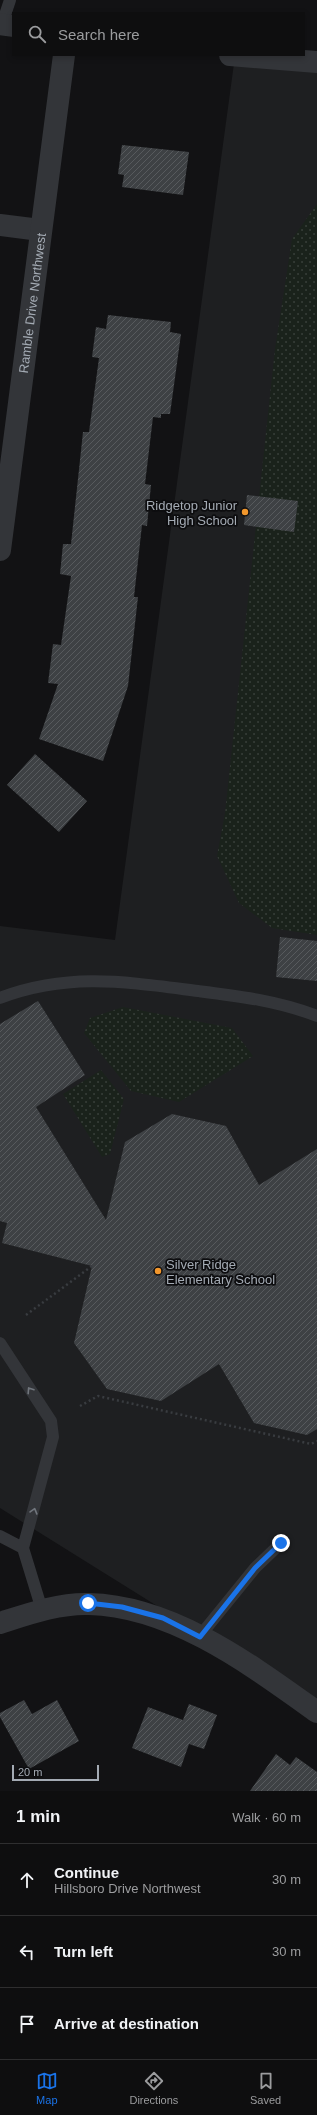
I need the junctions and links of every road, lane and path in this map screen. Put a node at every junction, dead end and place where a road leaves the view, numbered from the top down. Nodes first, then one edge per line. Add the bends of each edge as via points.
1 (10, 0) edge
2 (5, 24) edge
3 (64, 56) edge
4 (242, 56) edge
5 (317, 62) edge
6 (0, 225) edge
7 (40, 230) junction
8 (0, 550) edge
9 (0, 998) edge
10 (317, 1016) edge
11 (92, 1266) dead end
12 (26, 1315) dead end
13 (0, 1343) edge
14 (80, 1406) dead end
15 (317, 1441) edge
16 (0, 1536) edge
17 (281, 1543) dead end
18 (23, 1548) junction
19 (42, 1610) junction
20 (0, 1623) edge
21 (200, 1637) junction
22 (317, 1712) edge

1 - 2 lane
3 - 7 street, Ramble Drive Northwest
4 - 5 street
6 - 7 street
7 - 8 street, Ramble Drive Northwest
9 - 10 lane via 40,986 95,980 131,982 257,999
11 - 12 path
18 -> 13 lane via 53,1437 51,1421
14 - 15 path via 98,1396 311,1444
16 - 18 lane
17 - 21 lane via 255,1568
18 - 19 lane
19 - 20 street
19 - 21 street via 88,1603 122,1607 163,1618
21 - 22 street via 237,1656

